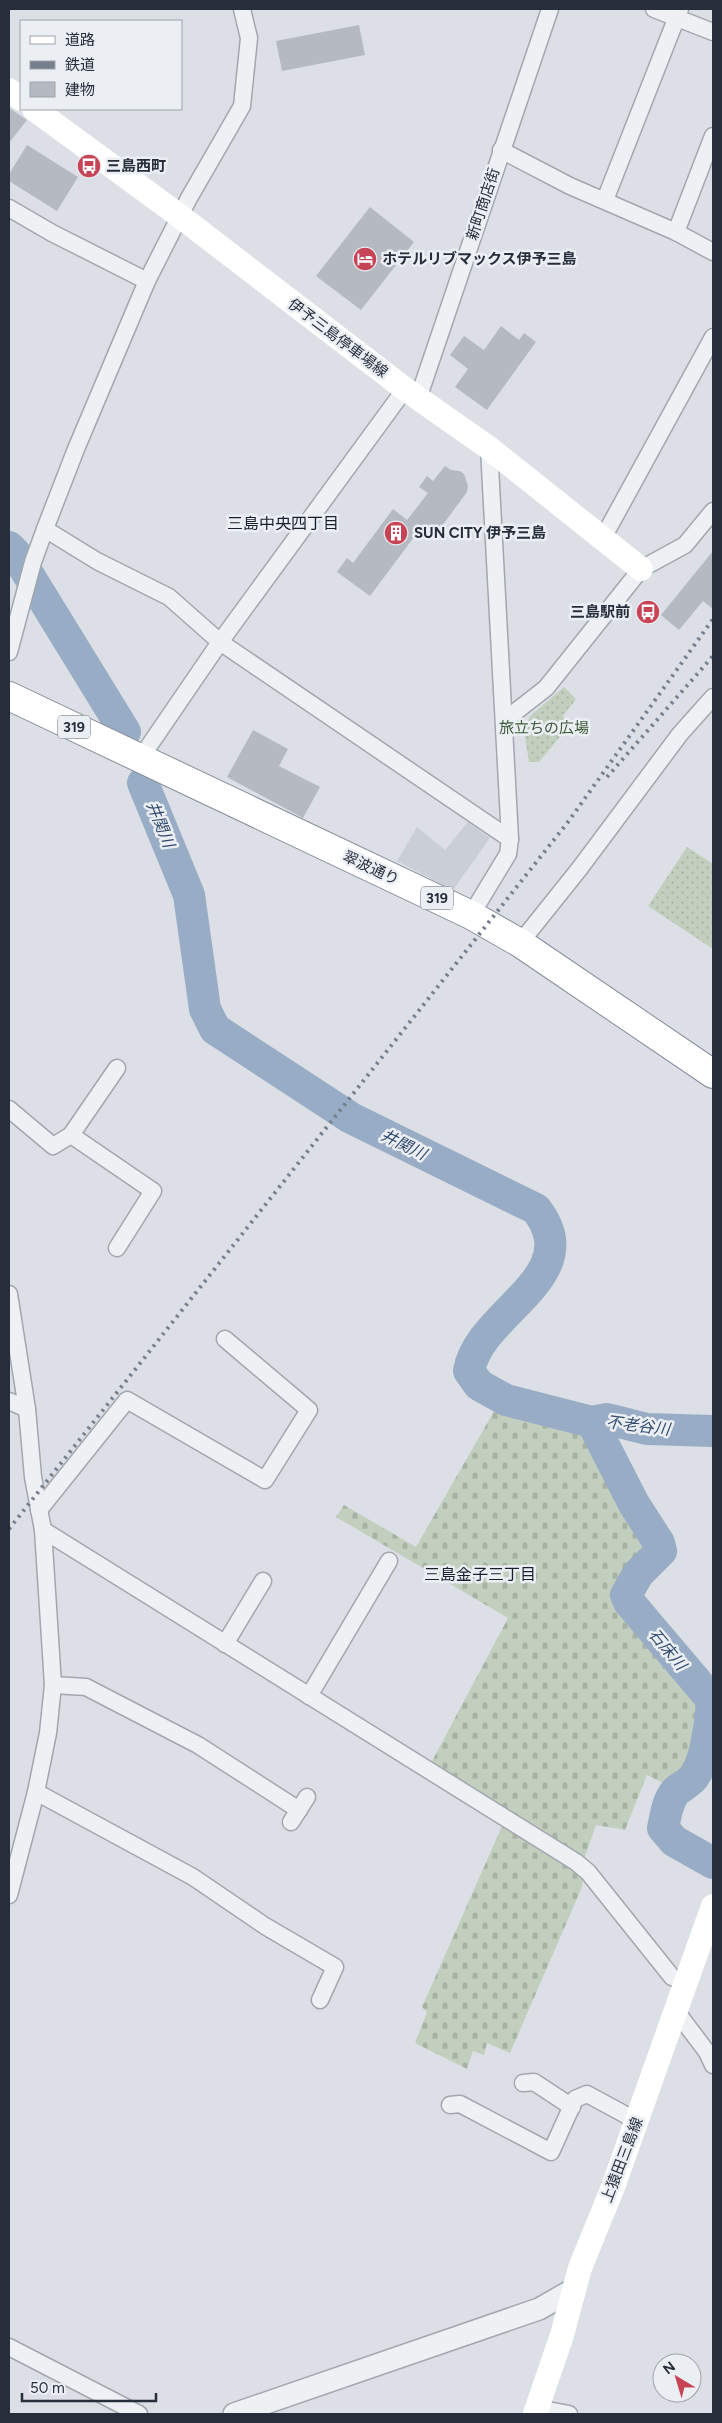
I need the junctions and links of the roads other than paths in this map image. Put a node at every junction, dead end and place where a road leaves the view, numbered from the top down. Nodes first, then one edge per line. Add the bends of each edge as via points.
1 (242, 9) edge
2 (550, 9) edge
3 (654, 9) edge
4 (678, 13) edge
5 (713, 32) edge
6 (9, 90) edge
7 (20, 98) edge
8 (35, 110) edge
9 (713, 136) edge
10 (501, 150) junction
11 (605, 200) junction
12 (9, 208) edge
13 (181, 218) junction
14 (676, 232) junction
15 (713, 252) edge
16 (147, 282) junction
17 (713, 338) edge
18 (412, 394) junction
19 (489, 448) junction
20 (712, 512) edge
21 (45, 528) junction
22 (603, 538) junction
23 (641, 569) junction
24 (220, 642) junction
25 (9, 652) edge
26 (9, 696) edge
27 (713, 697) edge
28 (505, 720) junction
29 (140, 759) junction
30 (510, 839) junction
31 (471, 914) junction
32 (520, 943) junction
33 (117, 1068) dead end
34 (713, 1074) edge
35 (9, 1110) edge
36 (71, 1135) junction
37 (117, 1248) dead end
38 (9, 1294) edge
39 (225, 1339) dead end
40 (9, 1401) edge
41 (27, 1409) junction
42 (39, 1510) junction
43 (43, 1530) junction
44 (389, 1561) dead end
45 (263, 1581) dead end
46 (225, 1644) junction
47 (53, 1685) junction
48 (309, 1696) junction
49 (36, 1792) junction
50 (299, 1810) dead end
51 (9, 1895) edge
52 (713, 1906) edge
53 (686, 1982) junction
54 (320, 2000) dead end
55 (676, 2011) junction
56 (713, 2064) edge
57 (523, 2083) dead end
58 (450, 2105) dead end
59 (572, 2107) junction
60 (637, 2121) junction
61 (574, 2290) junction
62 (9, 2347) edge
63 (536, 2411) edge
64 (139, 2414) edge
65 (234, 2414) edge
66 (569, 2414) edge

1 - 13 street via 249,38 242,106
2 - 10 street, 新町商店街
3 - 4 street
4 - 5 street
4 - 11 street
6 - 7 main road
8 - 13 main road, 伊予三島停車場線
9 - 14 street
10 - 11 street via 570,186
10 - 18 street, 新町商店街
11 - 14 street
12 - 16 street
13 - 16 street
13 - 18 main road, 伊予三島停車場線
14 - 15 street
16 - 21 street
17 - 22 street
18 - 19 main road, 伊予三島停車場線
18 - 24 street, 新町商店街
19 - 22 main road, 伊予三島停車場線
19 - 28 street
20 - 23 street via 685,545
21 - 24 street via 97,561 169,597
21 - 25 street
22 - 23 main road, 伊予三島停車場線
23 - 28 street via 546,688
24 - 29 street, 新町商店街
24 - 30 street
26 - 29 highway, 翠波通り / 319
27 - 32 street via 680,734
28 - 30 street
29 - 31 highway, 翠波通り / 319
30 - 31 street via 508,854
31 - 32 highway, 翠波通り / 319
32 - 34 highway, 翠波通り / 319
33 - 36 street
35 - 36 street via 53,1146
36 - 37 street via 153,1191
38 - 41 street
39 - 42 street via 310,1410 265,1480 127,1400
40 - 41 street
41 - 42 street
42 - 43 street
43 - 46 street
43 - 47 street
44 - 48 street
45 - 46 street
46 - 48 street
47 - 49 street via 48,1733
47 - 50 street via 86,1687 198,1745
48 - 53 street via 576,1862 588,1872 672,1977
49 - 51 street
49 - 54 street via 193,1876 264,1926 335,1967
52 - 53 main road, 上猿田三島線
53 - 55 main road, 上猿田三島線
55 - 56 street
55 - 60 main road, 上猿田三島線
57 - 59 street via 534,2082
58 - 59 street via 460,2104 551,2152
59 - 60 street via 576,2099 587,2094
60 - 61 main road, 上猿田三島線
61 - 63 main road, 上猿田三島線
61 - 65 street via 539,2309
62 - 64 street
63 - 66 street

